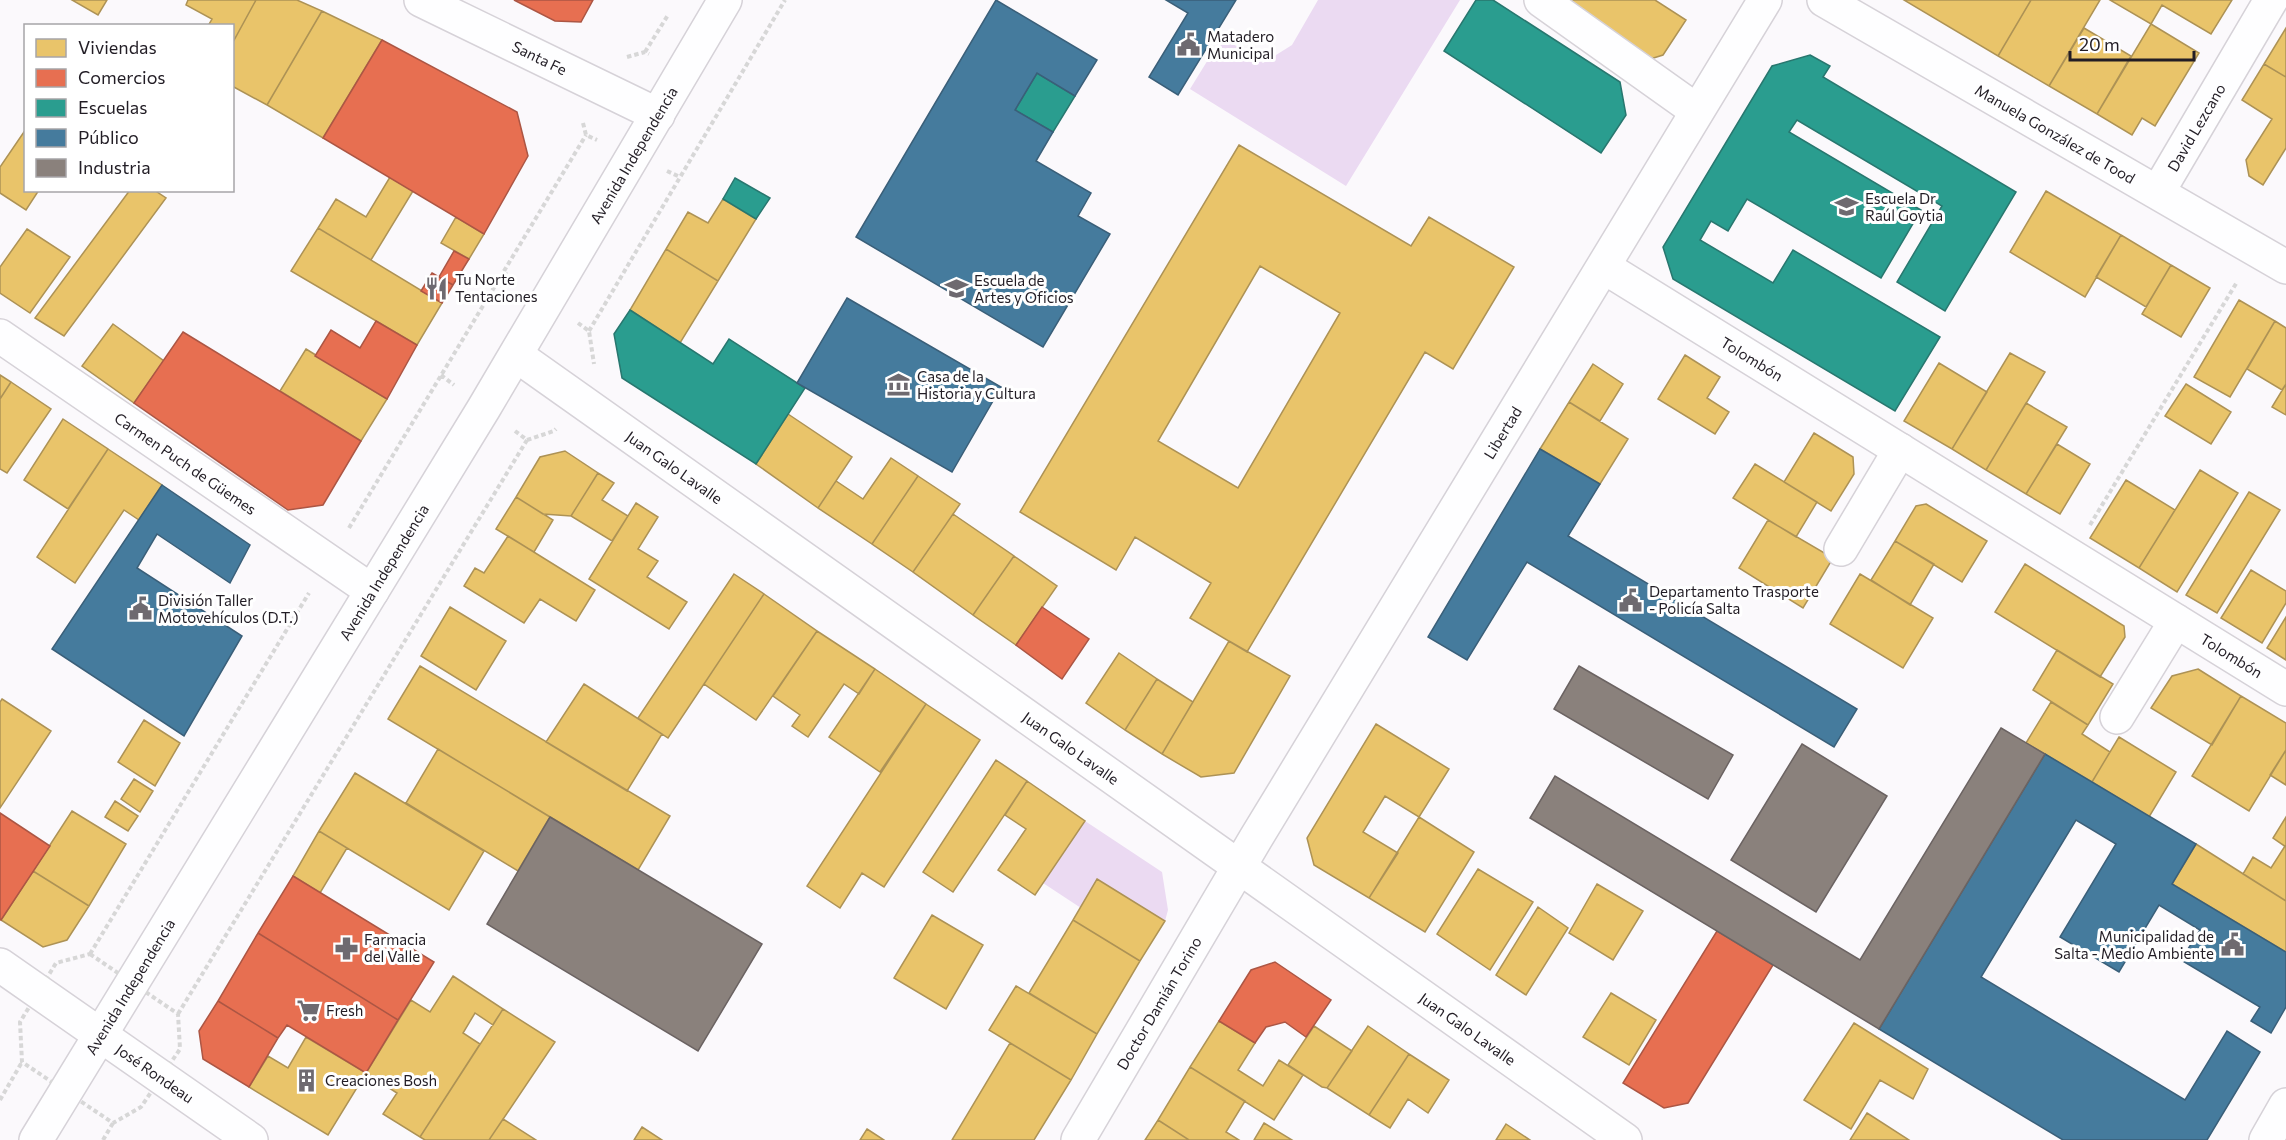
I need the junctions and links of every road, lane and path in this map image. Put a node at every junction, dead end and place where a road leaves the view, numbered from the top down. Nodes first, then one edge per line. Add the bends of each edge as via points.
1 (421, 0) edge
2 (725, 0) edge
3 (785, 0) edge
4 (1541, 0) edge
5 (1765, 0) edge
6 (1824, 0) edge
7 (2271, 0) edge
8 (672, 9) dead end
9 (645, 52) dead end
10 (1697, 111) junction
11 (658, 115) junction
12 (2158, 192) junction
13 (2257, 250) junction
14 (1604, 267) junction
15 (2286, 267) edge
16 (547, 302) junction
17 (589, 331) junction
18 (0, 336) edge
19 (516, 355) junction
20 (576, 398) junction
21 (484, 408) junction
22 (527, 440) junction
23 (1900, 450) junction
24 (1841, 549) dead end
25 (2071, 556) junction
26 (372, 591) junction
27 (2176, 621) junction
28 (2286, 689) edge
29 (2117, 717) dead end
30 (1240, 866) junction
31 (0, 965) edge
32 (131, 982) junction
33 (38, 992) junction
34 (178, 1014) junction
35 (99, 1034) junction
36 (22, 1062) junction
37 (161, 1078) junction
38 (65, 1091) junction
39 (0, 1100) edge
40 (2286, 1105) edge
41 (113, 1123) junction
42 (36, 1140) edge
43 (103, 1140) edge
44 (251, 1140) edge
45 (1078, 1140) edge
46 (1625, 1140) edge
47 (2266, 1140) edge

1 - 11 street, Santa Fe
2 - 11 street, Avenida Independencia
3 - 17 path
4 - 10 street
5 - 10 street, Libertad
6 - 12 street, Manuela González de Tood
7 - 12 street, David Lezcano
8 - 9 path
10 - 14 street, Libertad
11 - 16 street, Avenida Independencia
12 - 13 street, Manuela González de Tood
13 - 15 street, Manuela González de Tood
13 - 25 path
14 - 23 street, Tolombón
14 - 30 street, Libertad
16 - 17 path
16 - 19 street, Avenida Independencia
17 - 20 path via 594,369
18 - 26 street, Carmen Puch de Güemes
19 - 20 street, Juan Galo Lavalle
19 - 21 street, Avenida Independencia
20 - 22 path via 554,431
20 - 30 street, Juan Galo Lavalle
21 - 22 path
21 - 26 street, Avenida Independencia
22 - 34 path
23 - 24 street
23 - 25 street, Tolombón
25 - 27 street, Tolombón
26 - 32 street, Avenida Independencia
27 - 28 street, Tolombón
27 - 29 street
30 - 45 street, Doctor Damián Torino
30 - 46 street, Juan Galo Lavalle
31 - 33 street, José Rondeau
32 - 33 path via 90,954 56,963
32 - 34 path
32 - 35 street, Avenida Independencia
33 - 35 street, José Rondeau
33 - 36 path via 20,1022
34 - 37 path via 180,1049
35 - 37 street, José Rondeau
35 - 38 street, Avenida Independencia
36 - 38 path
36 - 39 path
37 - 41 path via 141,1107
37 - 44 street, José Rondeau
38 - 41 path
38 - 42 street, Avenida Independencia
40 - 47 street
41 - 43 path

